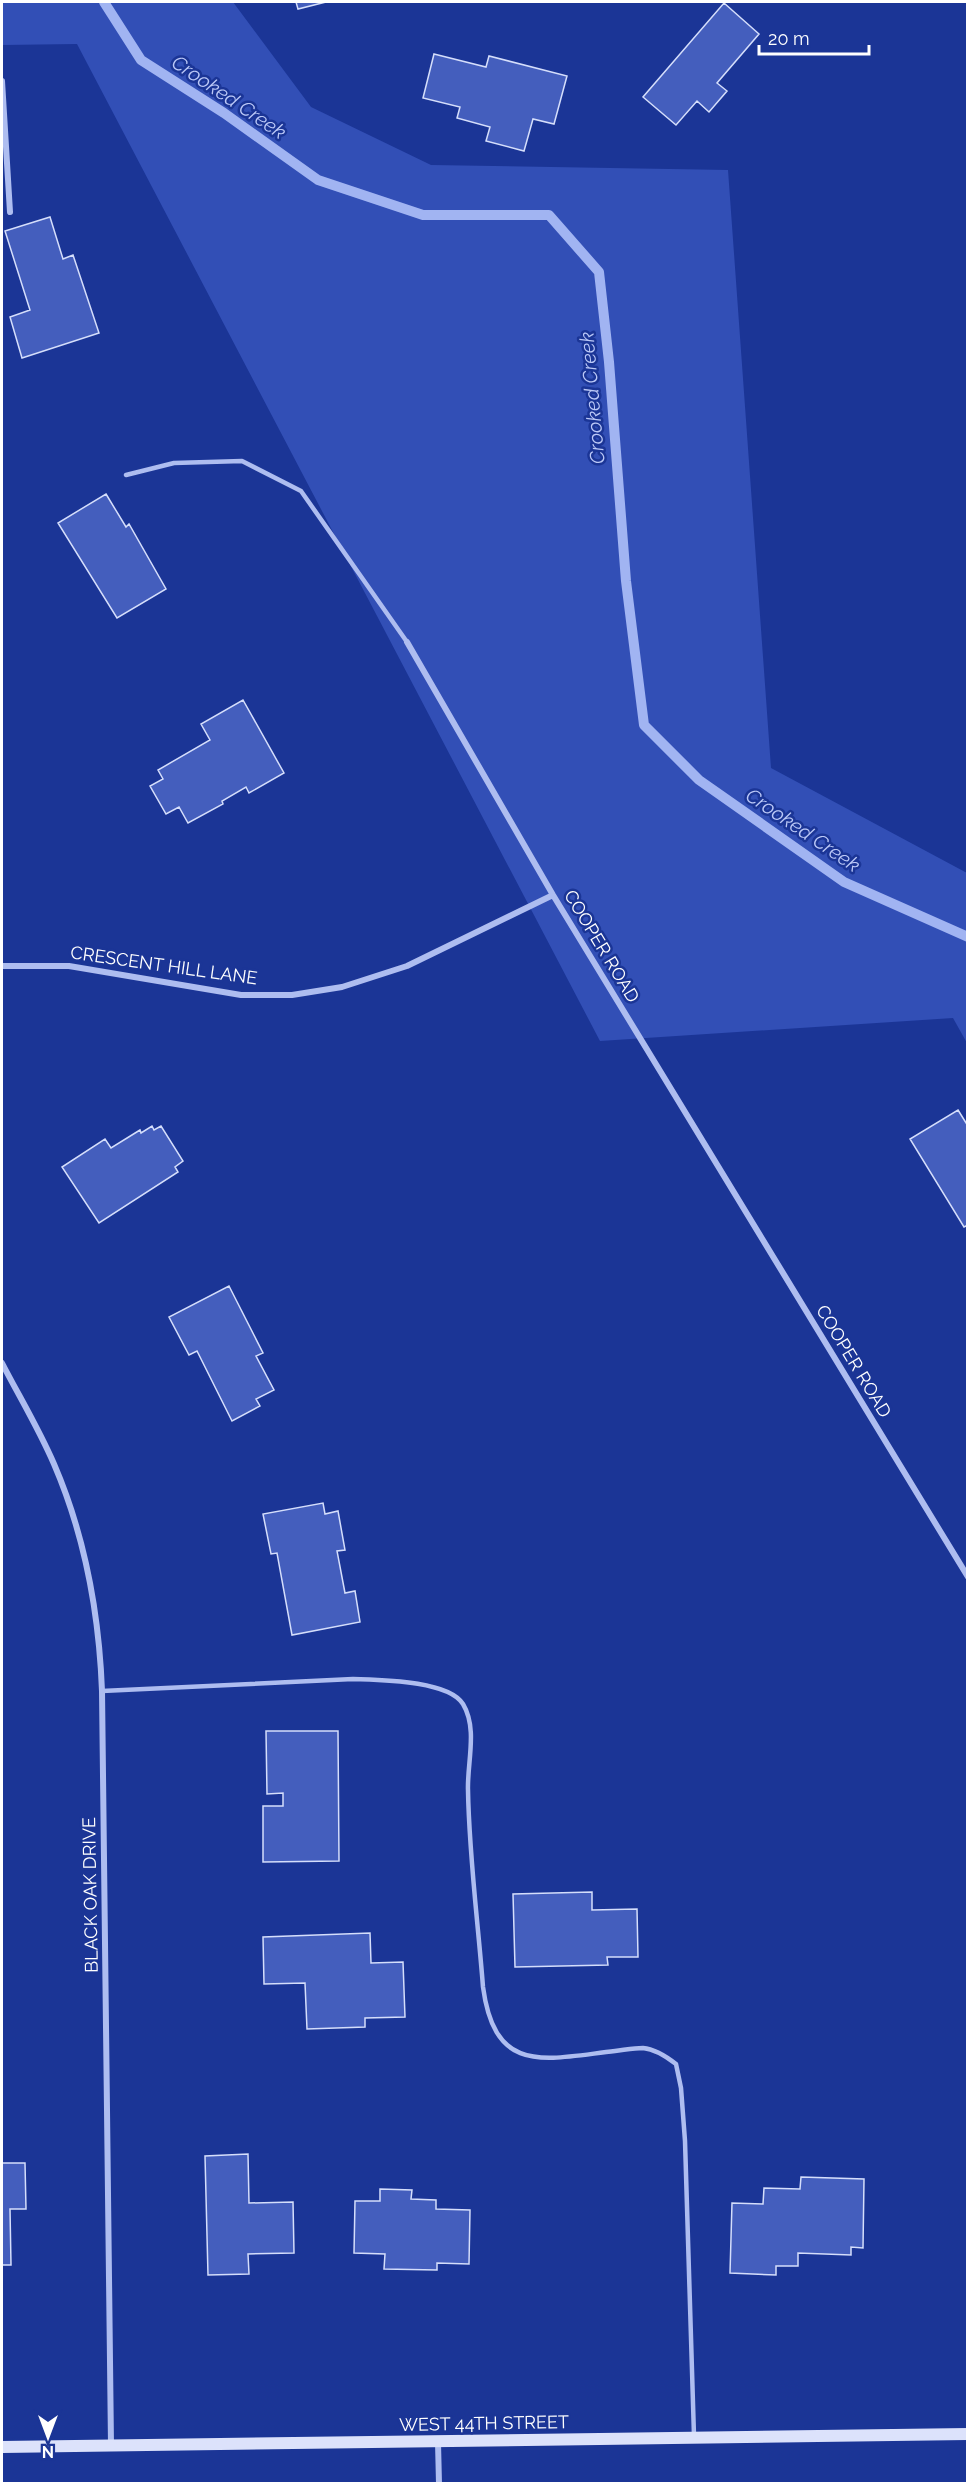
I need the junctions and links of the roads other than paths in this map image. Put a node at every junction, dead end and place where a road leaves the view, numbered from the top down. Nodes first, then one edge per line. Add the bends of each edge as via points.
1 (2, 81) edge
2 (10, 212) dead end
3 (126, 475) dead end
4 (407, 642) joint
5 (553, 895) junction
6 (2, 966) edge
7 (2, 1363) edge
8 (968, 1577) edge
9 (102, 1691) junction
10 (968, 2434) edge
11 (694, 2438) junction
12 (438, 2442) junction
13 (111, 2445) junction
14 (2, 2446) edge
15 (439, 2484) edge

1 - 2 street
3 - 4 lane, COOPER ROAD via 174,463 243,461 301,491
4 - 5 street, COOPER ROAD
5 - 6 street, CRESCENT HILL LANE via 406,966 342,987 292,995 241,994 69,966
5 - 8 street, COOPER ROAD
7 - 9 street, BLACK OAK DRIVE via 53,1461 81,1543 95,1609
9 - 11 lane via 394,1680 433,1687 452,1694 462,1703 471,1743 468,1789 483,1987 491,2025 500,2040 514,2051 537,2058 644,2048 676,2064 685,2141
9 - 13 street, BLACK OAK DRIVE
10 - 11 street, WEST 44TH STREET
11 - 12 street, WEST 44TH STREET
12 - 13 street, WEST 44TH STREET
12 - 15 street
13 - 14 street, WEST 44TH STREET

